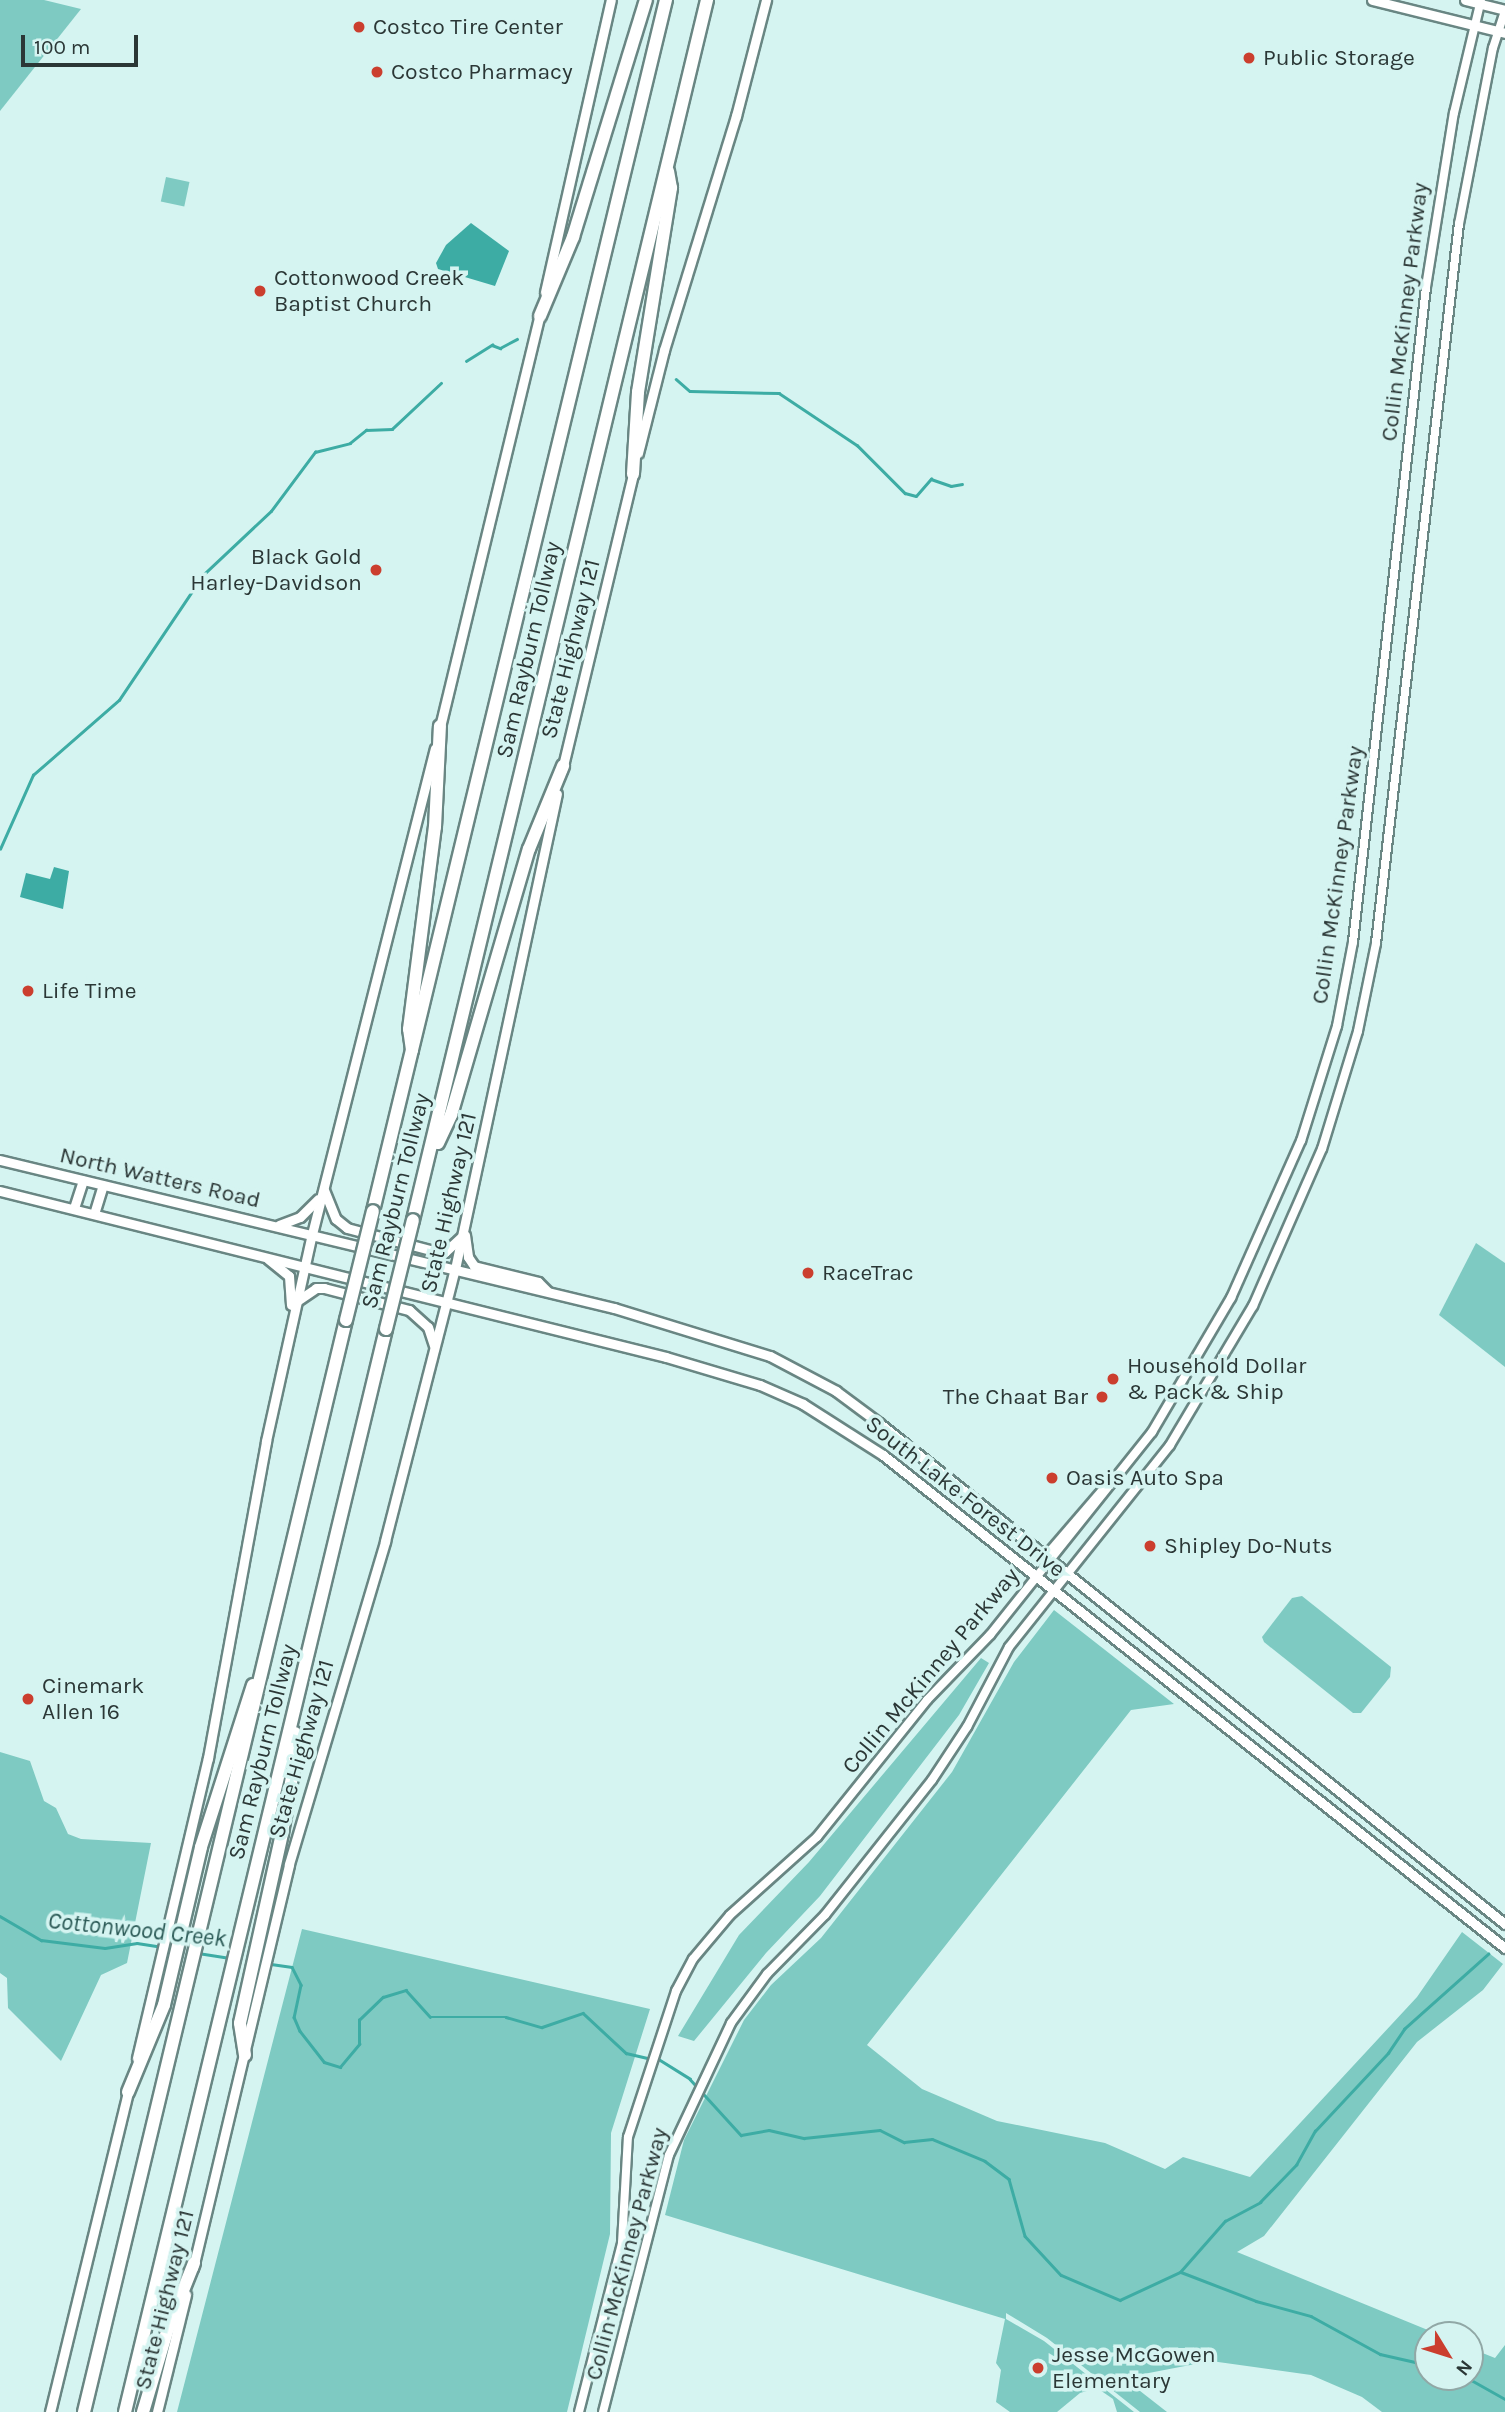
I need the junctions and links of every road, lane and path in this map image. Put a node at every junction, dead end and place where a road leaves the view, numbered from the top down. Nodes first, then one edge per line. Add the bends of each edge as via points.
1 (611, 0) edge
2 (646, 0) edge
3 (666, 0) edge
4 (707, 0) edge
5 (766, 0) edge
6 (1372, 0) edge
7 (1465, 0) edge
8 (1481, 2) edge
9 (1505, 11) edge
10 (1474, 25) junction
11 (1502, 33) edge
12 (667, 164) junction
13 (540, 316) junction
14 (633, 474) junction
15 (440, 726) junction
16 (563, 766) junction
17 (413, 1057) junction
18 (0, 1160) edge
19 (425, 1169) junction
20 (83, 1180) junction
21 (103, 1185) junction
22 (324, 1188) junction
23 (0, 1191) edge
24 (74, 1208) junction
25 (94, 1214) junction
26 (278, 1226) junction
27 (463, 1231) junction
28 (312, 1234) junction
29 (264, 1256) junction
30 (305, 1266) junction
31 (455, 1269) junction
32 (549, 1292) junction
33 (297, 1301) junction
34 (446, 1302) junction
35 (289, 1339) junction
36 (435, 1347) junction
37 (1047, 1560) junction
38 (1037, 1577) junction
39 (1068, 1577) junction
40 (1056, 1592) junction
41 (273, 1628) junction
42 (295, 1712) junction
43 (1505, 1924) edge
44 (1505, 1948) edge
45 (158, 2003) junction
46 (246, 2024) junction
47 (245, 2055) joint
48 (128, 2092) joint
49 (194, 2263) junction
50 (50, 2412) edge
51 (84, 2412) edge
52 (125, 2412) edge
53 (143, 2412) edge
54 (157, 2412) edge
55 (579, 2412) edge
56 (603, 2412) edge

1 - 13 main road
2 - 13 highway via 573,237
3 - 17 highway, Sam Rayburn Tollway
4 - 12 highway, Sam Rayburn Tollway
5 - 14 main road, State Highway 121 via 736,116 664,350
6 - 10 main road
7 - 8 main road
8 - 9 main road
8 - 10 street, Collin McKinney Parkway
9 - 11 street, Collin McKinney Parkway
10 - 11 main road
10 - 37 street, Collin McKinney Parkway via 1426,287 1362,867 1337,1026 1301,1141 1261,1237 1202,1351 1128,1463
11 - 39 street, Collin McKinney Parkway via 1459,224 1381,909 1342,1092 1283,1244 1222,1362 1170,1445
12 - 14 highway via 671,188 638,392
12 - 19 highway, Sam Rayburn Tollway
13 - 15 main road
14 - 16 main road, State Highway 121
15 - 17 highway via 431,863 409,1029
15 - 22 main road
16 - 19 highway via 529,849 451,1115
16 - 27 main road, State Highway 121
17 - 41 highway, Sam Rayburn Tollway, bridge
18 - 20 main road, North Watters Road
19 - 42 highway, Sam Rayburn Tollway, bridge
20 - 21 main road, North Watters Road
20 - 24 main road
21 - 25 main road
21 - 26 main road, North Watters Road
22 - 26 main road via 313,1207
22 - 27 main road via 336,1220 346,1228 445,1252
22 - 28 main road
23 - 24 main road
24 - 25 main road
25 - 29 main road
26 - 28 main road, North Watters Road
27 - 31 main road, State Highway 121
27 - 32 main road via 474,1266 538,1282
28 - 30 main road
28 - 31 main road, South Lake Forest Drive
29 - 30 main road
29 - 35 main road via 289,1276 293,1289
30 - 33 main road
30 - 34 main road, South Lake Forest Drive
31 - 32 main road, South Lake Forest Drive
31 - 34 main road, State Highway 121
32 - 37 main road, South Lake Forest Drive via 671,1322 759,1351 817,1381 879,1423
33 - 35 main road
33 - 36 main road via 324,1288 409,1310 428,1327
34 - 36 main road, State Highway 121
34 - 38 main road, South Lake Forest Drive via 666,1357 760,1385 803,1404 864,1441
35 - 45 main road
36 - 46 main road, State Highway 121 via 385,1541
37 - 38 street, Collin McKinney Parkway
37 - 39 main road, South Lake Forest Drive
38 - 40 main road, South Lake Forest Drive
38 - 55 street, Collin McKinney Parkway via 974,1653 927,1700 817,1838 715,1931 676,1991 636,2112 623,2169 622,2243
39 - 40 street, Collin McKinney Parkway
39 - 43 main road, South Lake Forest Drive
40 - 44 main road, South Lake Forest Drive
40 - 56 street, Collin McKinney Parkway via 1009,1647 946,1762 825,1915 743,2005 715,2054 678,2134
41 - 45 highway via 201,1847
41 - 51 highway, Sam Rayburn Tollway
42 - 46 highway via 295,1760
42 - 52 highway, Sam Rayburn Tollway
45 - 48 highway
46 - 47 highway
47 - 49 main road, State Highway 121
48 - 50 main road
49 - 53 highway via 168,2328
49 - 54 main road, State Highway 121

